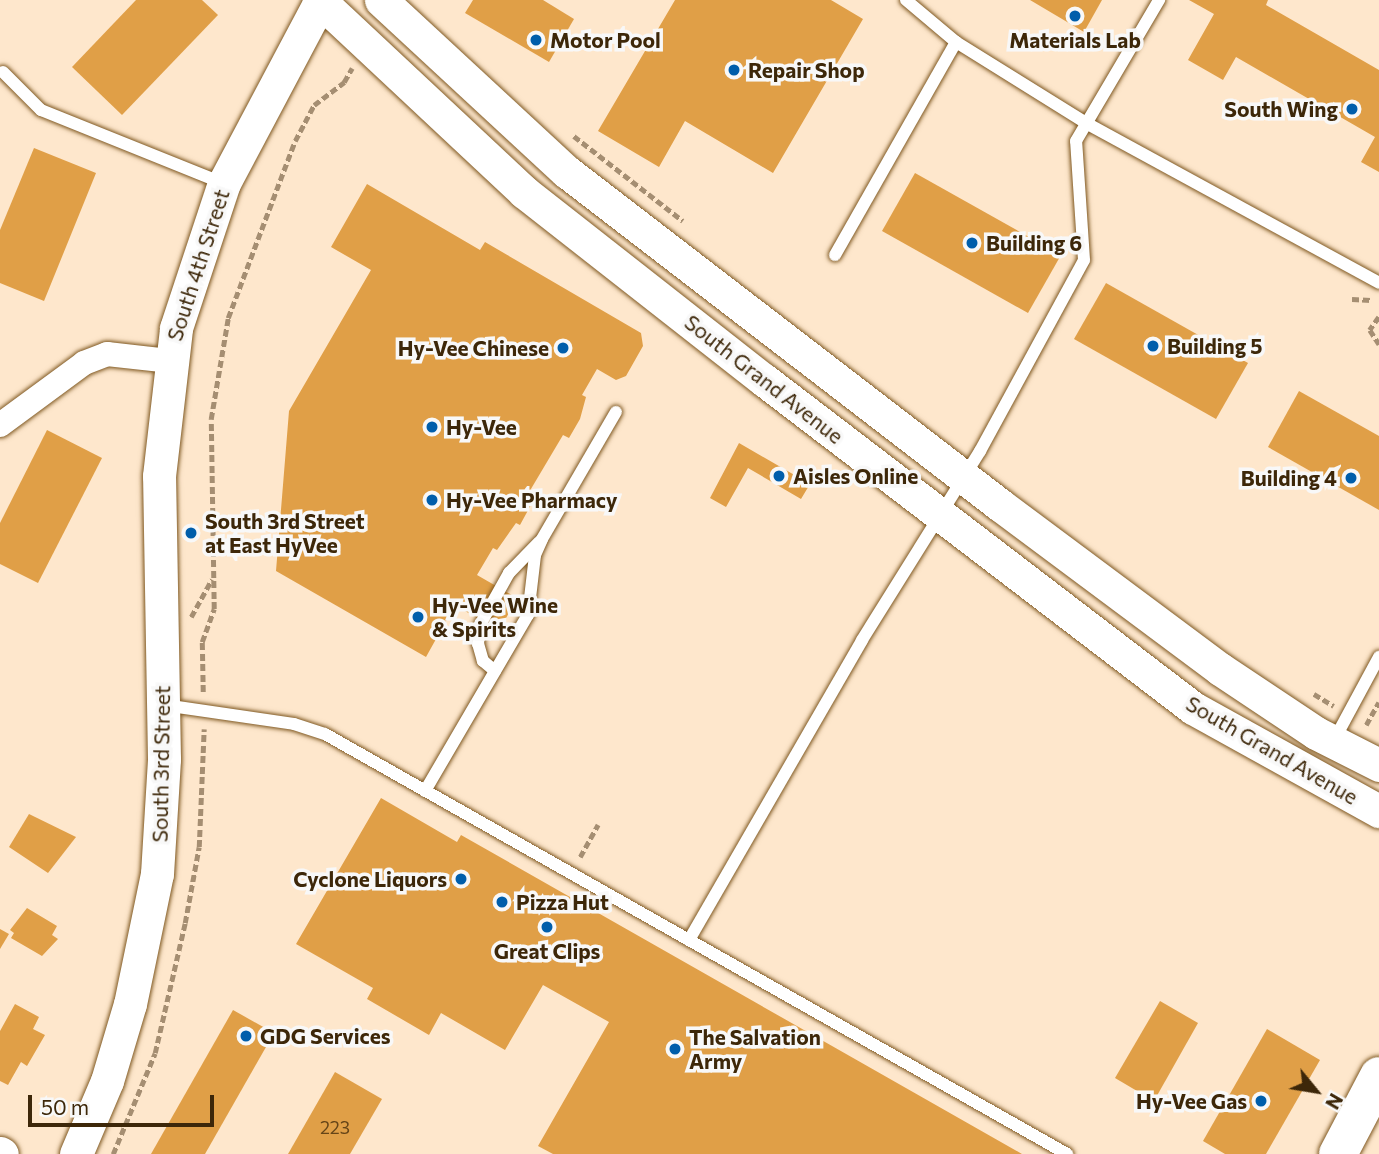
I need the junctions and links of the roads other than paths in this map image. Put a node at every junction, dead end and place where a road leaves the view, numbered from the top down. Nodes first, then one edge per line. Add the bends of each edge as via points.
1 (320, 0) edge
2 (381, 0) edge
3 (906, 0) edge
4 (1159, 0) edge
5 (956, 42) junction
6 (3, 72) dead end
7 (1086, 123) junction
8 (224, 183) junction
9 (835, 255) dead end
10 (1379, 284) edge
11 (169, 362) junction
12 (616, 412) dead end
13 (0, 425) edge
14 (964, 477) junction
15 (942, 514) junction
16 (541, 539) junction
17 (1379, 657) edge
18 (495, 671) junction
19 (164, 705) junction
20 (1333, 742) junction
21 (1379, 765) edge
22 (425, 791) junction
23 (1379, 811) edge
24 (689, 940) junction
25 (1379, 1076) edge
26 (1060, 1152) edge
27 (76, 1154) edge
28 (1338, 1154) edge

1 - 8 street, South 4th Street
1 - 15 street, South Grand Avenue via 524,192
2 - 14 street, South Grand Avenue via 567,172
3 - 5 lane
4 - 7 lane
5 - 7 lane
5 - 9 lane
6 - 8 lane via 41,110
7 - 10 lane
7 - 14 lane via 1076,141 1084,260
8 - 11 street, South 4th Street via 189,281
11 - 13 street, South 4th Street via 107,354 84,363
11 - 19 street, South 3rd Street via 158,533
12 - 16 lane
14 - 15 lane
14 - 20 street, South Grand Avenue via 1220,670
15 - 23 street, South Grand Avenue via 1193,708
15 - 24 lane via 862,640
16 - 18 lane via 528,615
16 - 18 lane via 509,573 480,625 483,661
17 - 20 lane
18 - 22 lane
19 - 22 lane via 309,727
19 - 27 street, South 3rd Street via 161,840 153,910 120,1040
20 - 21 street, South Grand Avenue
22 - 24 lane
24 - 26 lane
25 - 28 main road

